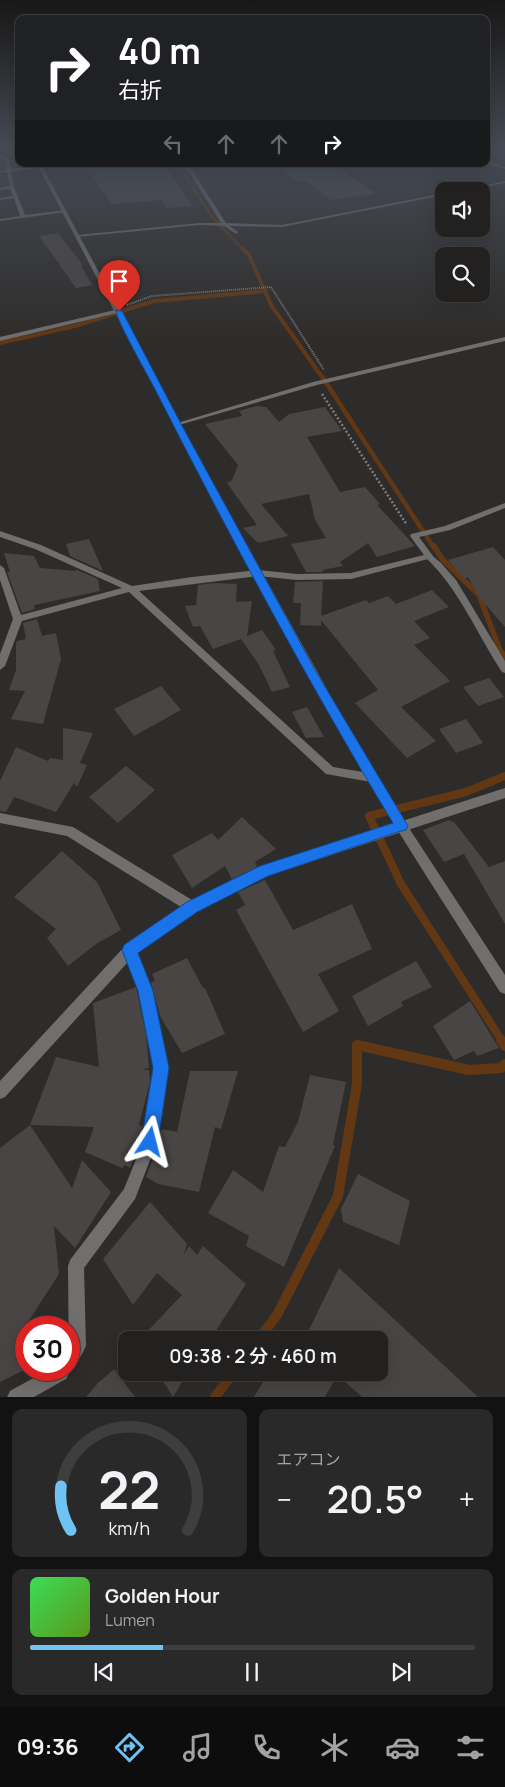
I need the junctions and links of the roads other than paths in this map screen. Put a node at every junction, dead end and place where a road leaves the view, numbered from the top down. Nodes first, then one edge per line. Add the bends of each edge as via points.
1 (21, 212) edge
2 (57, 212) edge
3 (66, 212) edge
4 (217, 212) edge
5 (352, 212) edge
6 (23, 217) junction
7 (0, 220) edge
8 (224, 224) junction
9 (236, 233) dead end
10 (78, 236) junction
11 (119, 311) junction
12 (0, 339) edge
13 (505, 339) edge
14 (177, 424) junction
15 (505, 505) edge
16 (0, 534) edge
17 (429, 556) junction
18 (0, 568) edge
19 (258, 573) junction
20 (132, 589) junction
21 (18, 619) junction
22 (0, 666) edge
23 (505, 669) edge
24 (371, 777) junction
25 (505, 792) edge
26 (0, 818) edge
27 (401, 826) junction
28 (192, 907) junction
29 (130, 950) junction
30 (505, 987) edge
31 (0, 1092) edge
32 (77, 1316) edge
33 (45, 1381) edge
34 (16, 1397) edge

1 - 6 street
2 - 6 street
3 - 10 street
4 - 8 street
5 - 8 street via 282,226
6 - 7 street
8 - 9 street
8 - 10 street
10 - 11 street
11 - 12 street
11 - 14 street
13 - 14 street via 315,383
14 - 19 street
15 - 17 street via 447,528 414,536
16 - 20 street
17 - 19 street via 351,576 297,577
17 - 23 street via 463,595 481,632
18 - 21 street
19 - 20 street
19 - 24 street
20 - 21 street
20 - 24 street via 330,771
21 - 22 street
24 - 27 street
25 - 27 street
26 - 28 street via 69,831
27 - 28 street via 265,871
27 - 30 street
28 - 29 street
29 - 31 street
29 - 32 street via 146,991 161,1068 150,1142 130,1194 76,1266
33 - 34 street

